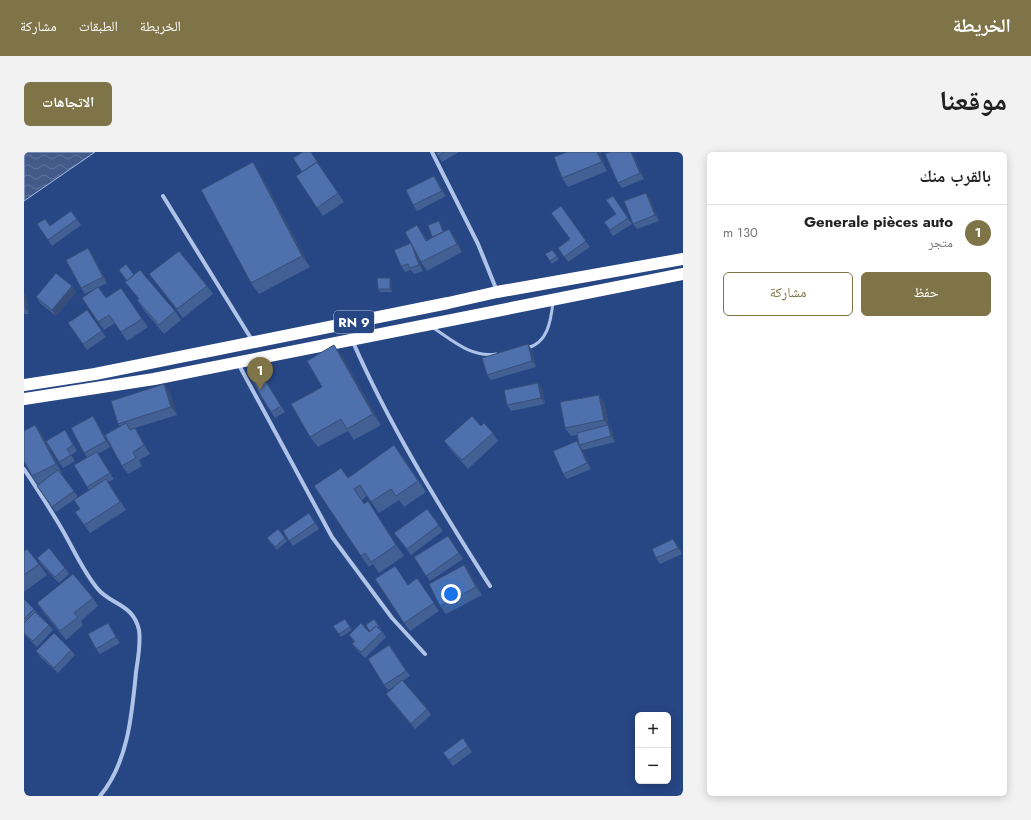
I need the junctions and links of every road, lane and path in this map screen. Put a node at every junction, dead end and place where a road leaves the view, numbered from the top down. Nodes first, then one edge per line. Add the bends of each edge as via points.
1 (432, 152) edge
2 (163, 196) dead end
3 (683, 259) edge
4 (683, 274) edge
5 (497, 292) junction
6 (554, 301) junction
7 (428, 325) junction
8 (352, 339) junction
9 (253, 342) junction
10 (521, 350) edge
11 (501, 353) edge
12 (237, 362) junction
13 (24, 385) edge
14 (24, 399) edge
15 (24, 469) edge
16 (490, 586) dead end
17 (425, 654) dead end
18 (100, 796) edge

1 - 5 street via 478,244
2 - 9 street
3 - 5 highway, RN 9
4 - 6 highway, RN 9
5 - 9 highway, RN 9
6 - 7 highway, RN 9
6 - 10 lane via 547,331 532,347
7 - 8 highway, RN 9
7 - 11 lane via 474,353 486,356
8 - 12 highway, RN 9
8 - 16 street via 373,386 442,509
9 - 13 highway, RN 9 via 95,374
12 - 14 highway, RN 9 via 154,379
12 - 17 street via 332,537 392,618
15 - 18 street via 91,581 103,594 124,606 138,630 132,712 123,754 111,781

